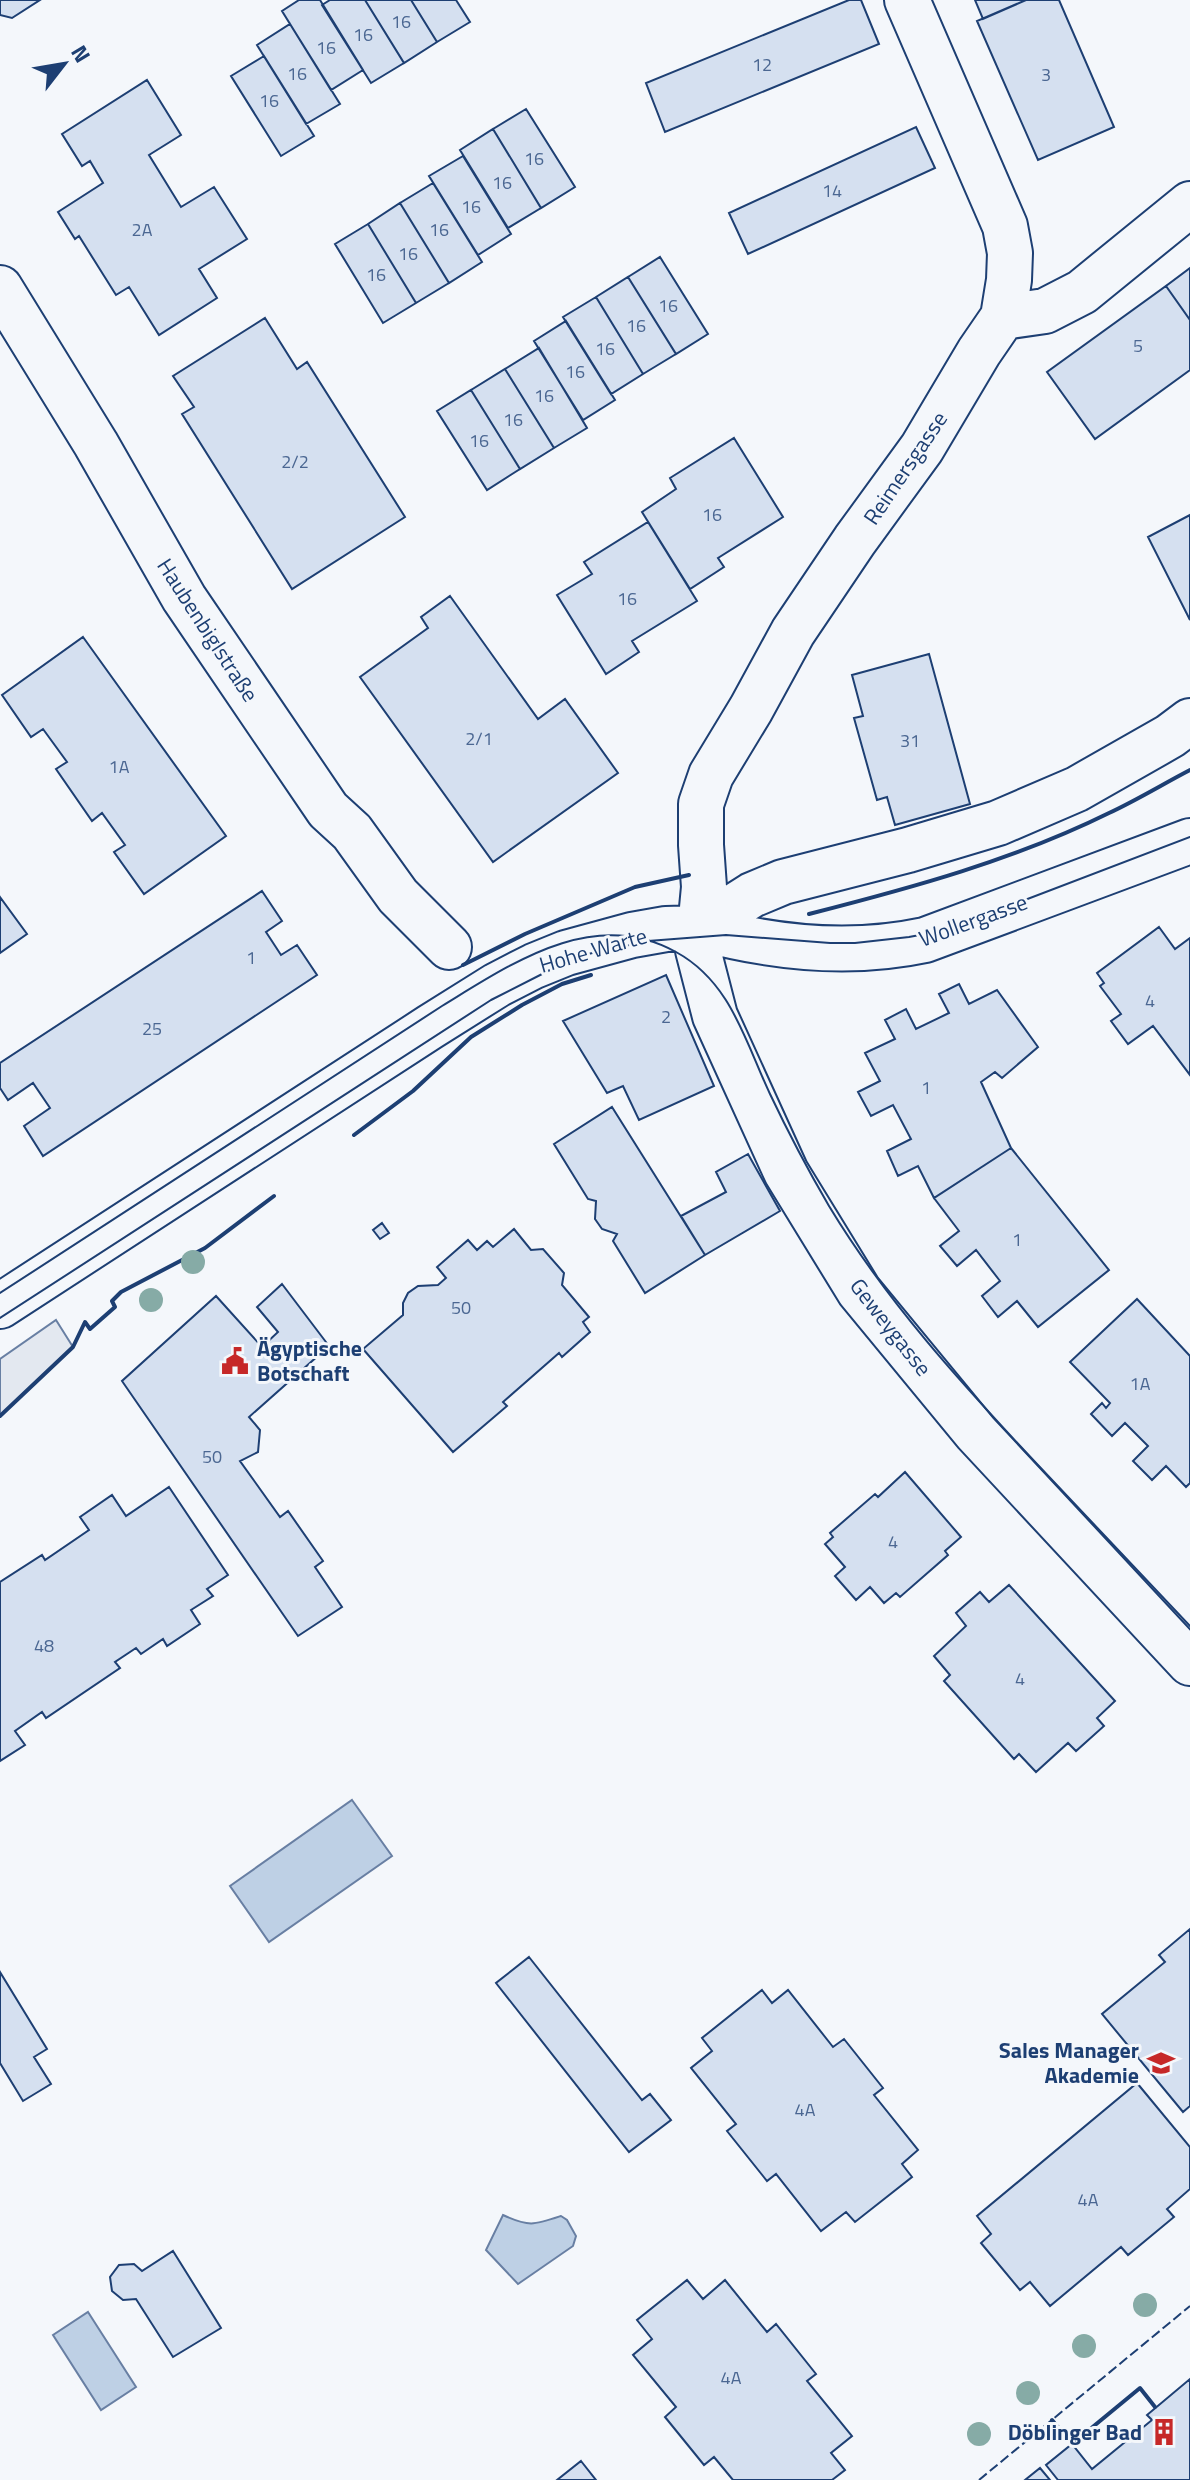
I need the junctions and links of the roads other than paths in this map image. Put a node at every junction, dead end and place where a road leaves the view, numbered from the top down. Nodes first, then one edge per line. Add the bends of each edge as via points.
1 (907, 0) edge
2 (1190, 204) edge
3 (0, 288) edge
4 (1003, 317) junction
5 (1190, 721) edge
6 (1190, 841) edge
7 (700, 928) junction
8 (449, 947) dead end
9 (0, 1306) edge
10 (1190, 1663) edge

1 - 4 street, Reimersgasse via 1005,226 1010,253
2 - 4 street via 1082,292 1045,311
3 - 8 street, Haubenbiglstraße via 184,598 328,810 352,832 398,896
4 - 7 street, Reimersgasse via 922,448 793,632 711,775 701,804
5 - 7 street, Hohe Warte via 1077,789 998,823 783,882
6 - 7 street, Wollergasse via 925,940 895,946 769,944
7 - 9 street, Hohe Warte via 632,935 566,953 497,985
7 - 10 street, Geweygasse via 698,950 715,1016 786,1172 859,1291 976,1433

